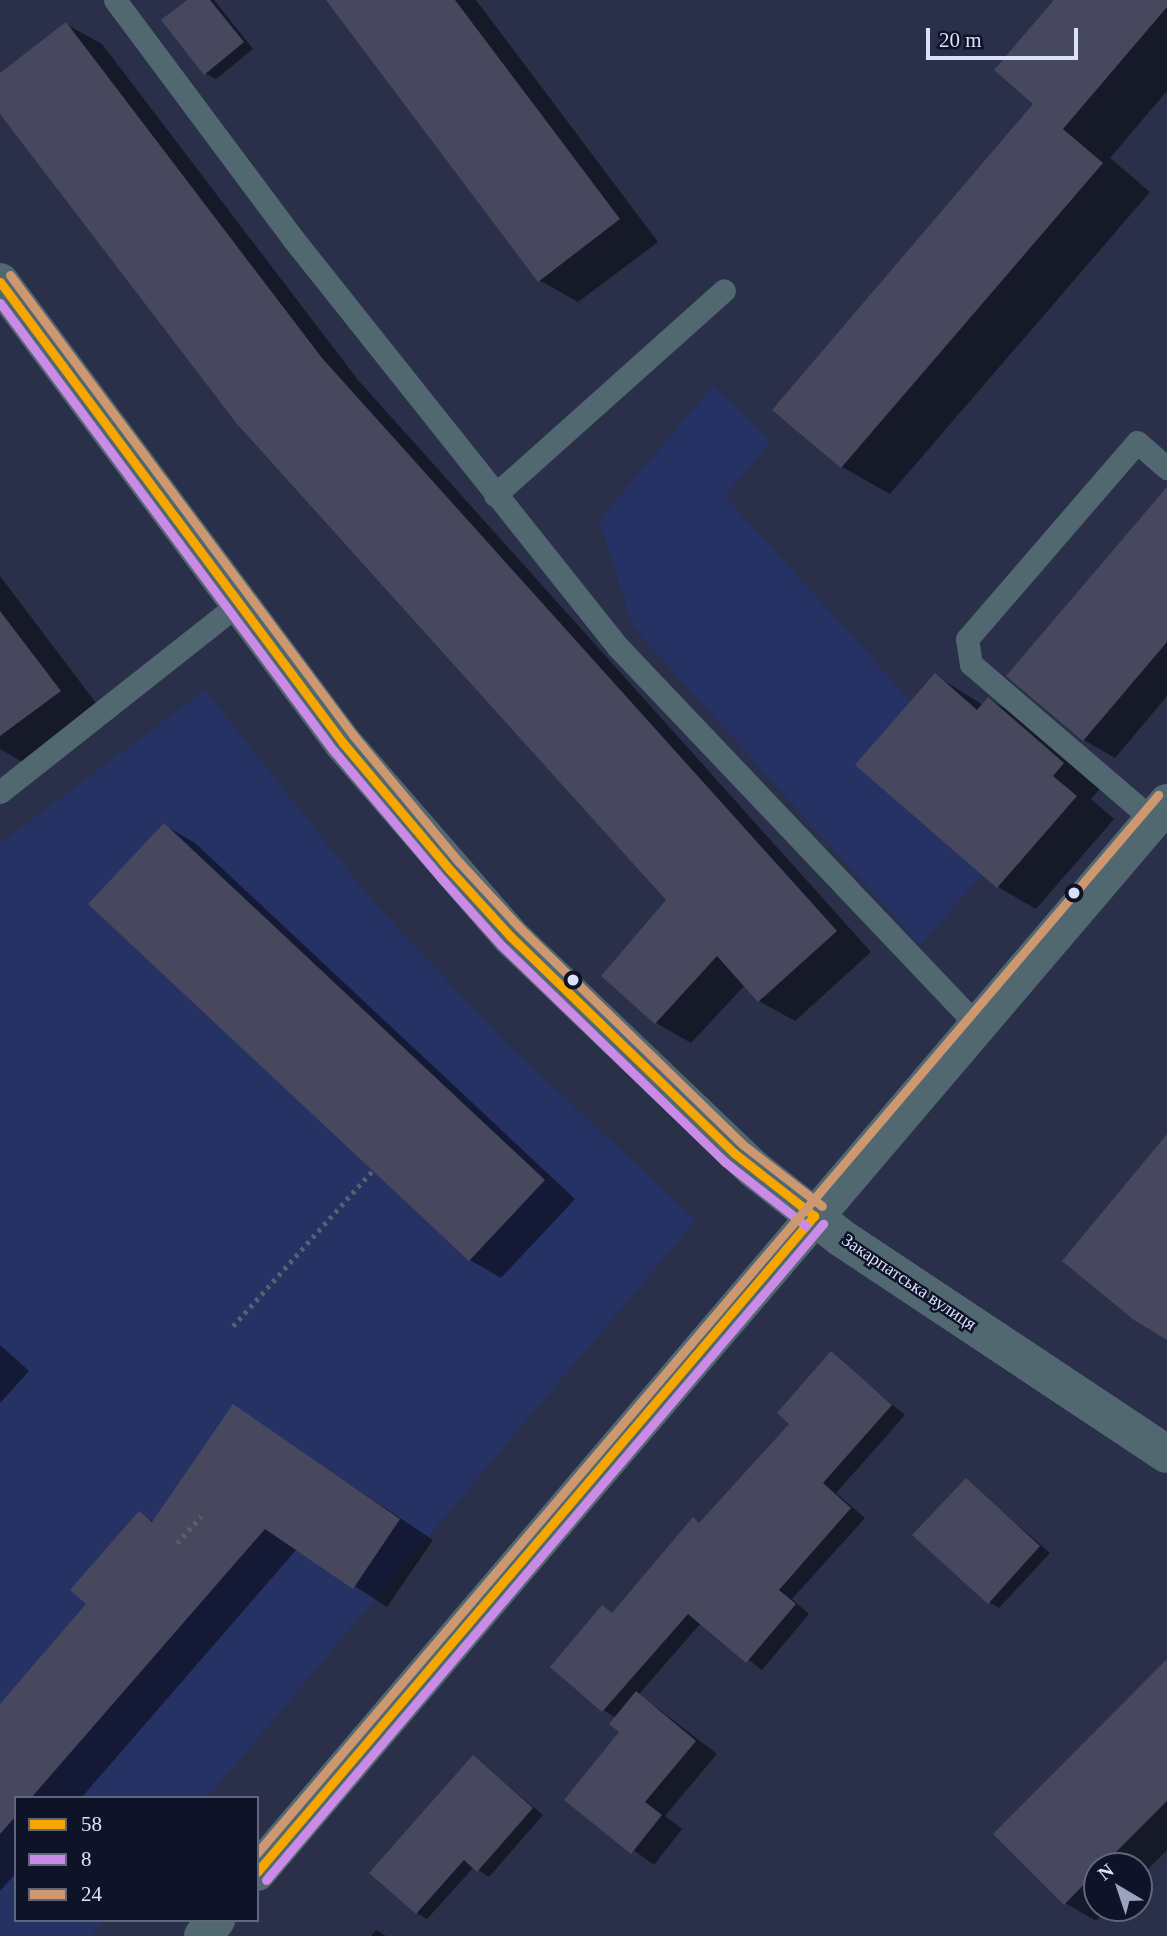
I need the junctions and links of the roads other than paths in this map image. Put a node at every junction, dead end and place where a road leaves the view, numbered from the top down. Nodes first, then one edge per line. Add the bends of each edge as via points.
1 (115, 0) edge
2 (0, 282) edge
3 (724, 290) dead end
4 (1167, 468) edge
5 (495, 495) junction
6 (239, 603) junction
7 (0, 792) edge
8 (1160, 811) edge
9 (977, 1025) junction
10 (814, 1216) junction
11 (1167, 1454) edge
12 (259, 1870) edge
13 (214, 1922) edge
14 (203, 1936) edge

1 - 5 lane via 294,240
2 - 6 street, Закарпатська вулиця
3 - 5 lane
4 - 8 lane via 1137,442 967,639 971,664
5 - 9 lane via 618,647
6 - 7 lane
6 - 10 street, Закарпатська вулиця via 343,743 510,936 734,1153
8 - 9 street
9 - 10 street
10 - 11 street, Закарпатська вулиця
10 - 12 street
13 - 14 street

